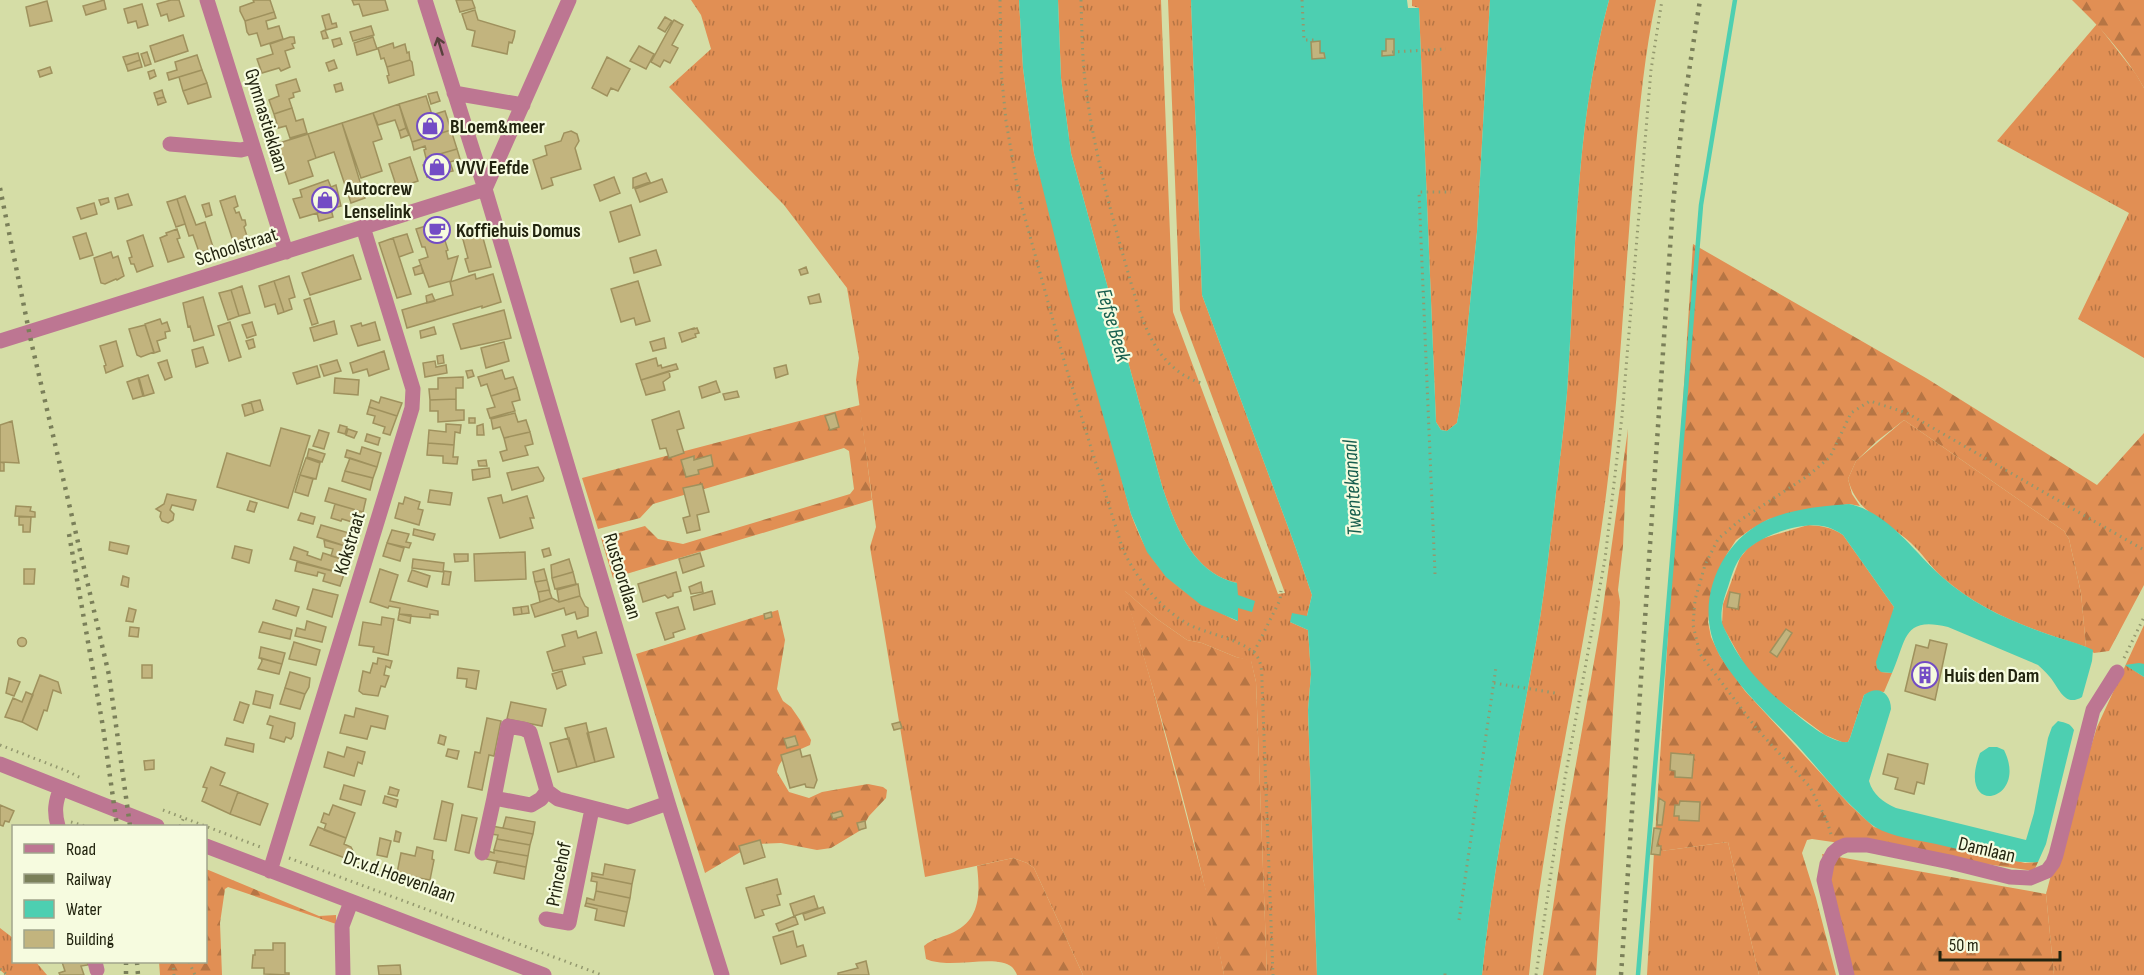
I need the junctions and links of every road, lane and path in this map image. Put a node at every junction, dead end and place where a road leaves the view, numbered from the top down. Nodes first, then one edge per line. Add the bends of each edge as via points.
1 (207, 0) edge
2 (425, 0) edge
3 (569, 0) edge
4 (1000, 0) edge
5 (1081, 0) edge
6 (1302, 0) edge
7 (1662, 0) edge
8 (1314, 43) dead end
9 (1446, 49) dead end
10 (1392, 52) dead end
11 (454, 93) junction
12 (523, 105) junction
13 (170, 144) dead end
14 (254, 147) junction
15 (485, 189) junction
16 (1451, 192) dead end
17 (363, 227) junction
18 (286, 252) junction
19 (0, 341) edge
20 (1204, 384) dead end
21 (2144, 550) edge
22 (1435, 574) dead end
23 (1281, 591) dead end
24 (2144, 617) edge
25 (1254, 652) junction
26 (1496, 667) dead end
27 (2120, 667) joint
28 (1494, 683) junction
29 (1555, 693) dead end
30 (0, 764) edge
31 (61, 788) junction
32 (547, 791) junction
33 (494, 798) junction
34 (668, 803) junction
35 (592, 809) junction
36 (58, 825) edge
37 (154, 825) edge
38 (180, 825) edge
39 (204, 825) edge
40 (207, 826) edge
41 (207, 846) edge
42 (276, 853) junction
43 (482, 853) dead end
44 (1833, 853) junction
45 (270, 871) junction
46 (351, 902) junction
47 (546, 919) dead end
48 (1459, 920) dead end
49 (0, 969) edge
50 (7, 975) edge
51 (343, 975) edge
52 (544, 975) edge
53 (602, 975) edge
54 (722, 975) edge
55 (1273, 975) edge
56 (1536, 975) edge
57 (1847, 975) edge

1 - 14 street, Gymnastieklaan
11 -> 2 street
3 - 12 street
4 - 25 path via 1001,70 1019,196 1065,364 1123,550 1146,590 1167,609 1187,623
5 - 20 path via 1087,96 1120,243 1142,317 1156,348 1171,367
6 - 8 path via 1304,40
7 - 56 path via 1651,70 1623,405 1605,559 1563,789
9 - 10 path
11 - 12 street
11 - 15 street
12 - 15 street
13 - 14 street via 241,150
14 - 18 street, Gymnastieklaan
15 - 17 street, Schoolstraat
15 - 34 street, Rustoordlaan
16 - 22 path via 1419,192
17 - 18 street, Schoolstraat
17 - 42 street, Kokstraat via 413,389 412,408
18 - 19 street, Schoolstraat
21 - 44 path via 1907,413 1870,401 1851,413 1830,457 1718,539 1695,600 1694,625 1700,654 1757,729 1810,787 1827,821
23 - 25 path
24 - 27 path
25 - 55 path via 1259,659 1262,683
26 - 28 path
27 - 44 street, Damlaan via 2093,710 2056,855 2041,874 2010,877 1866,845 1846,845
28 - 29 path
28 - 48 path
30 - 31 street
31 - 36 street via 55,805
31 - 37 street
32 - 33 street via 531,805
32 - 33 street via 530,732 508,726
32 - 35 street via 558,800
33 - 43 street
34 - 35 street via 628,817
34 - 54 street, Rustoordlaan
35 - 47 street, Princehof via 569,923
38 - 39 path, Dr.v.d.Hoevenlaan via 184,817
40 - 42 path, Dr.v.d.Hoevenlaan
41 - 45 street, Dr.v.d.Hoevenlaan
42 - 45 street, Kokstraat
42 - 53 path, Dr.v.d.Hoevenlaan
44 - 57 street via 1824,880
45 - 46 street, Dr.v.d.Hoevenlaan
46 - 51 street via 342,926
46 - 52 street, Dr.v.d.Hoevenlaan
49 - 50 path

